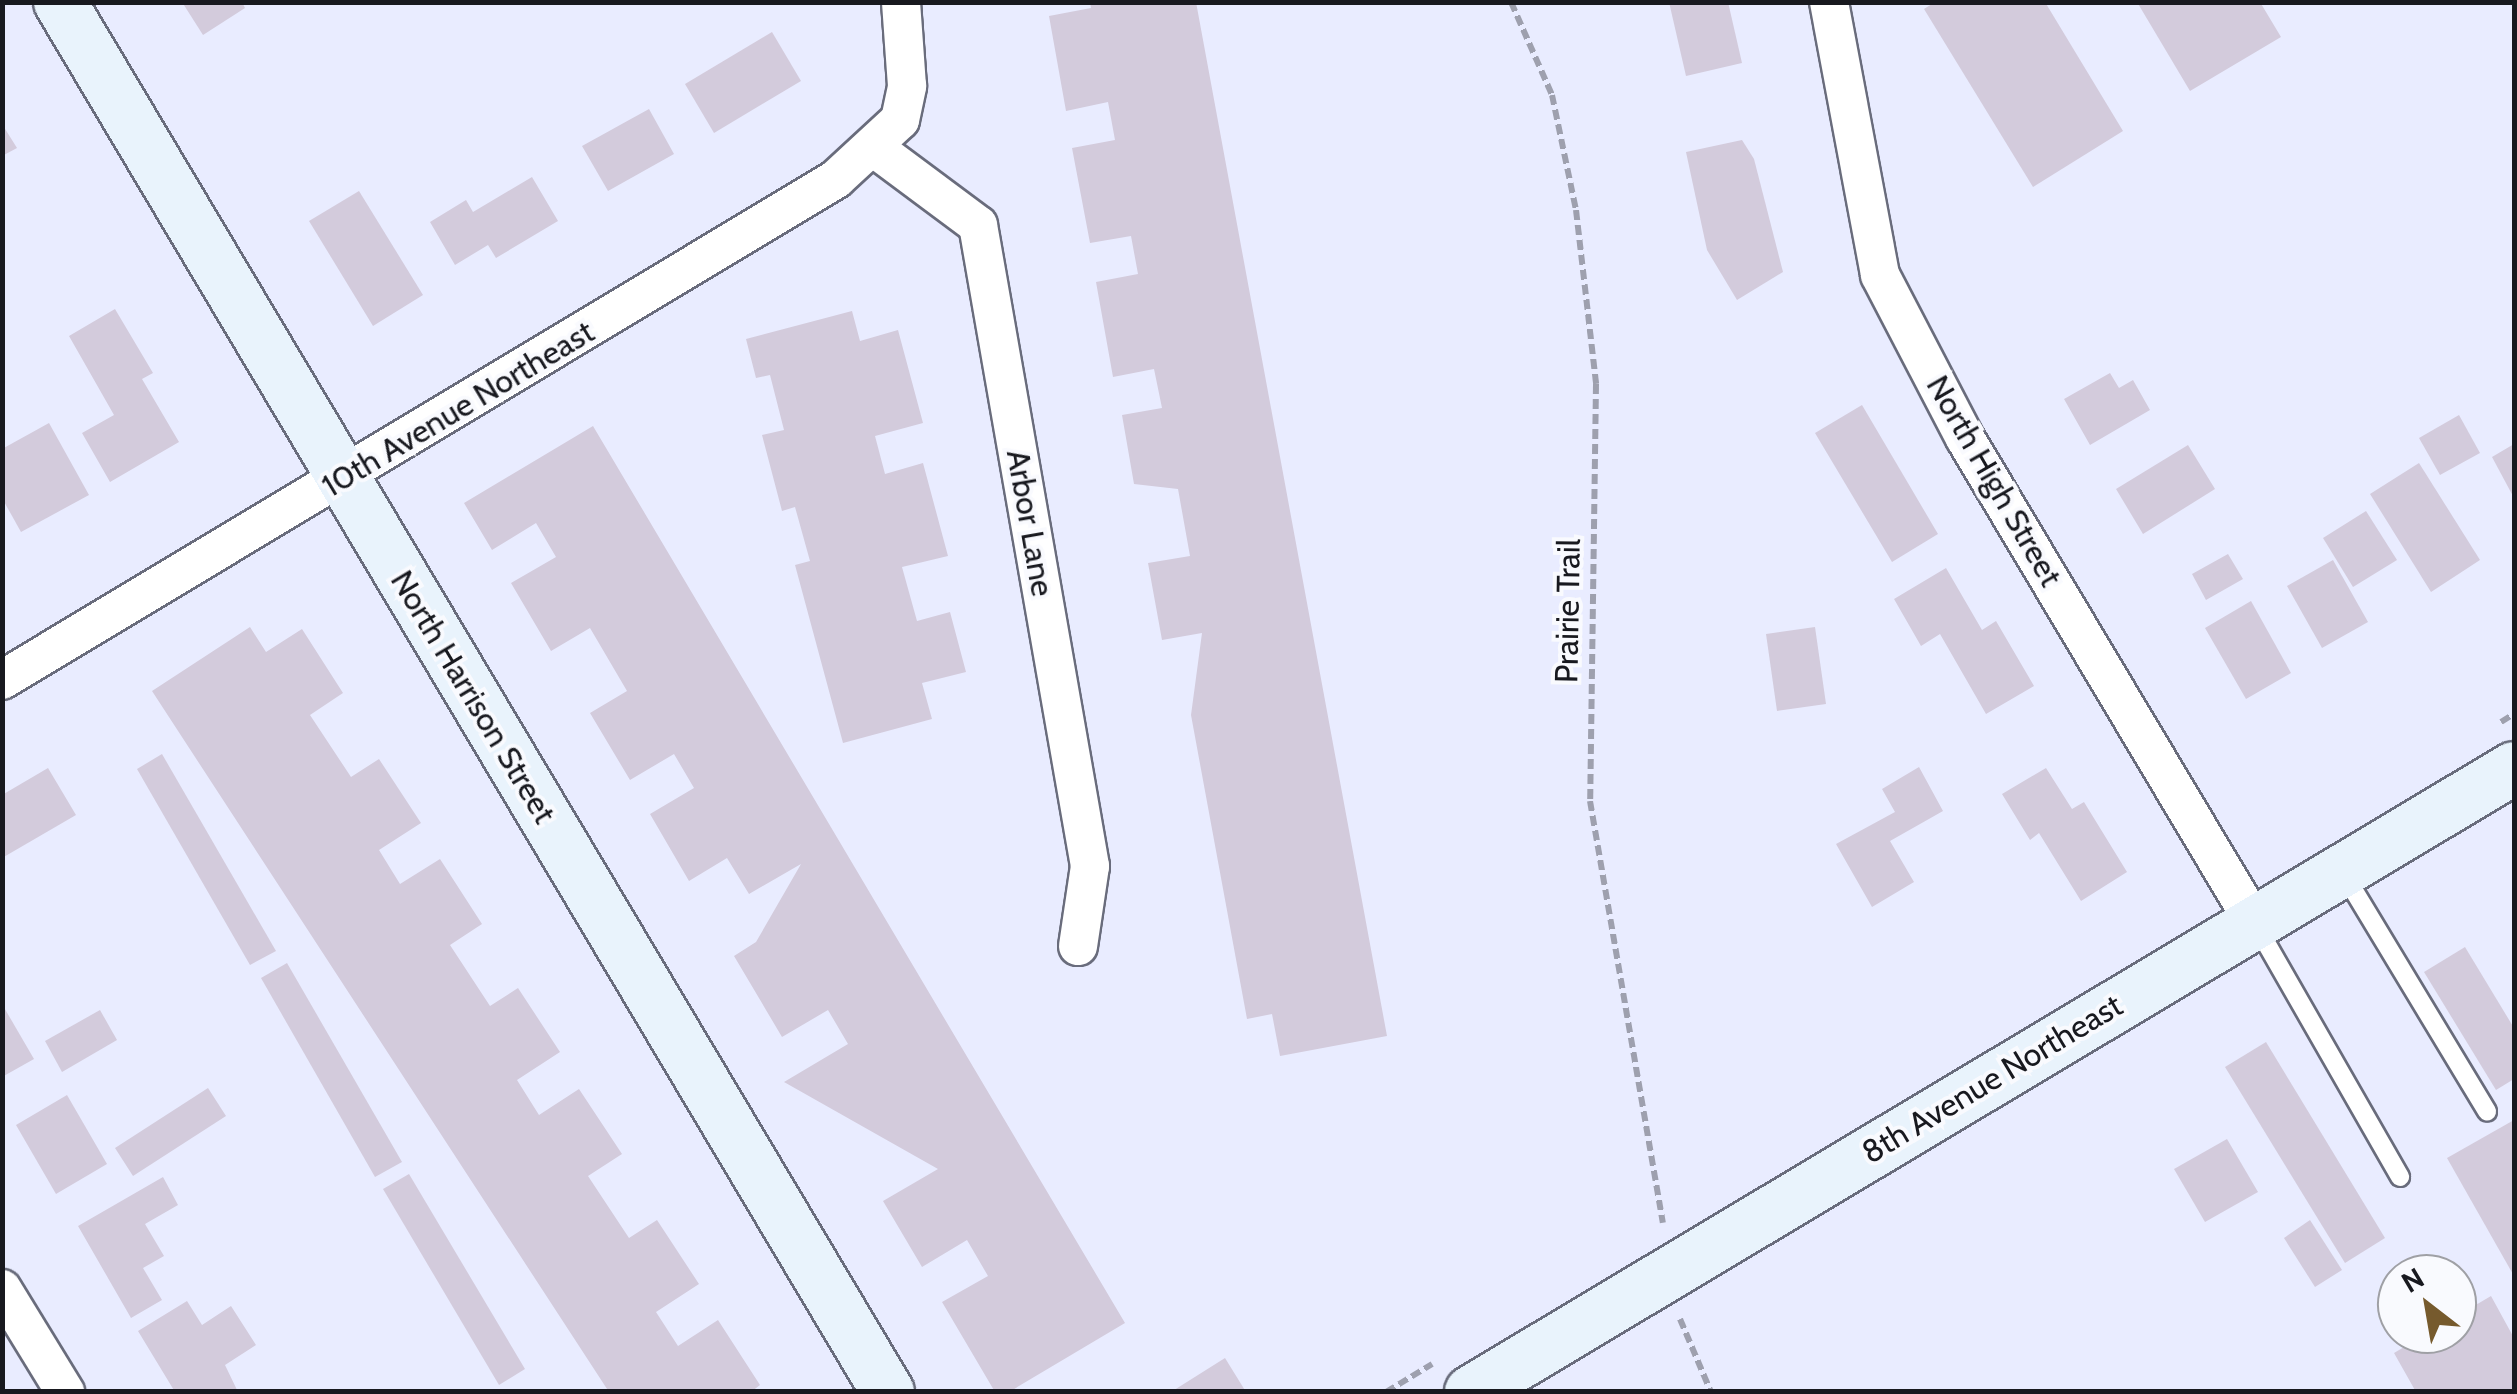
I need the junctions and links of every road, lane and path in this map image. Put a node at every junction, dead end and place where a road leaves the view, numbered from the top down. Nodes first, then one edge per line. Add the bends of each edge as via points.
1 (60, 2) edge
2 (901, 2) edge
3 (1512, 2) edge
4 (1830, 2) edge
5 (888, 134) junction
6 (343, 479) junction
7 (2, 680) edge
8 (2514, 768) edge
9 (2342, 871) junction
10 (2254, 922) junction
11 (1078, 946) dead end
12 (2487, 1112) dead end
13 (2400, 1176) dead end
14 (1663, 1226) dead end
15 (2, 1289) edge
16 (64, 1392) edge
17 (888, 1392) edge
18 (1471, 1392) edge

1 - 6 street, North Harrison Street
2 - 5 street via 907,86
3 - 14 path, Prairie Trail via 1552,95 1576,210 1596,384 1590,801
4 - 10 street, North High Street via 1880,275 1965,438
5 - 6 street, 10th Avenue Northeast
5 - 11 street, Arbor Lane via 978,225 1090,866
6 - 7 street, 10th Avenue Northeast
6 - 17 street, North Harrison Street
8 - 9 street, 8th Avenue Northeast
9 - 10 street, 8th Avenue Northeast
9 - 12 lane
10 - 13 lane
10 - 18 street, 8th Avenue Northeast
15 - 16 street

